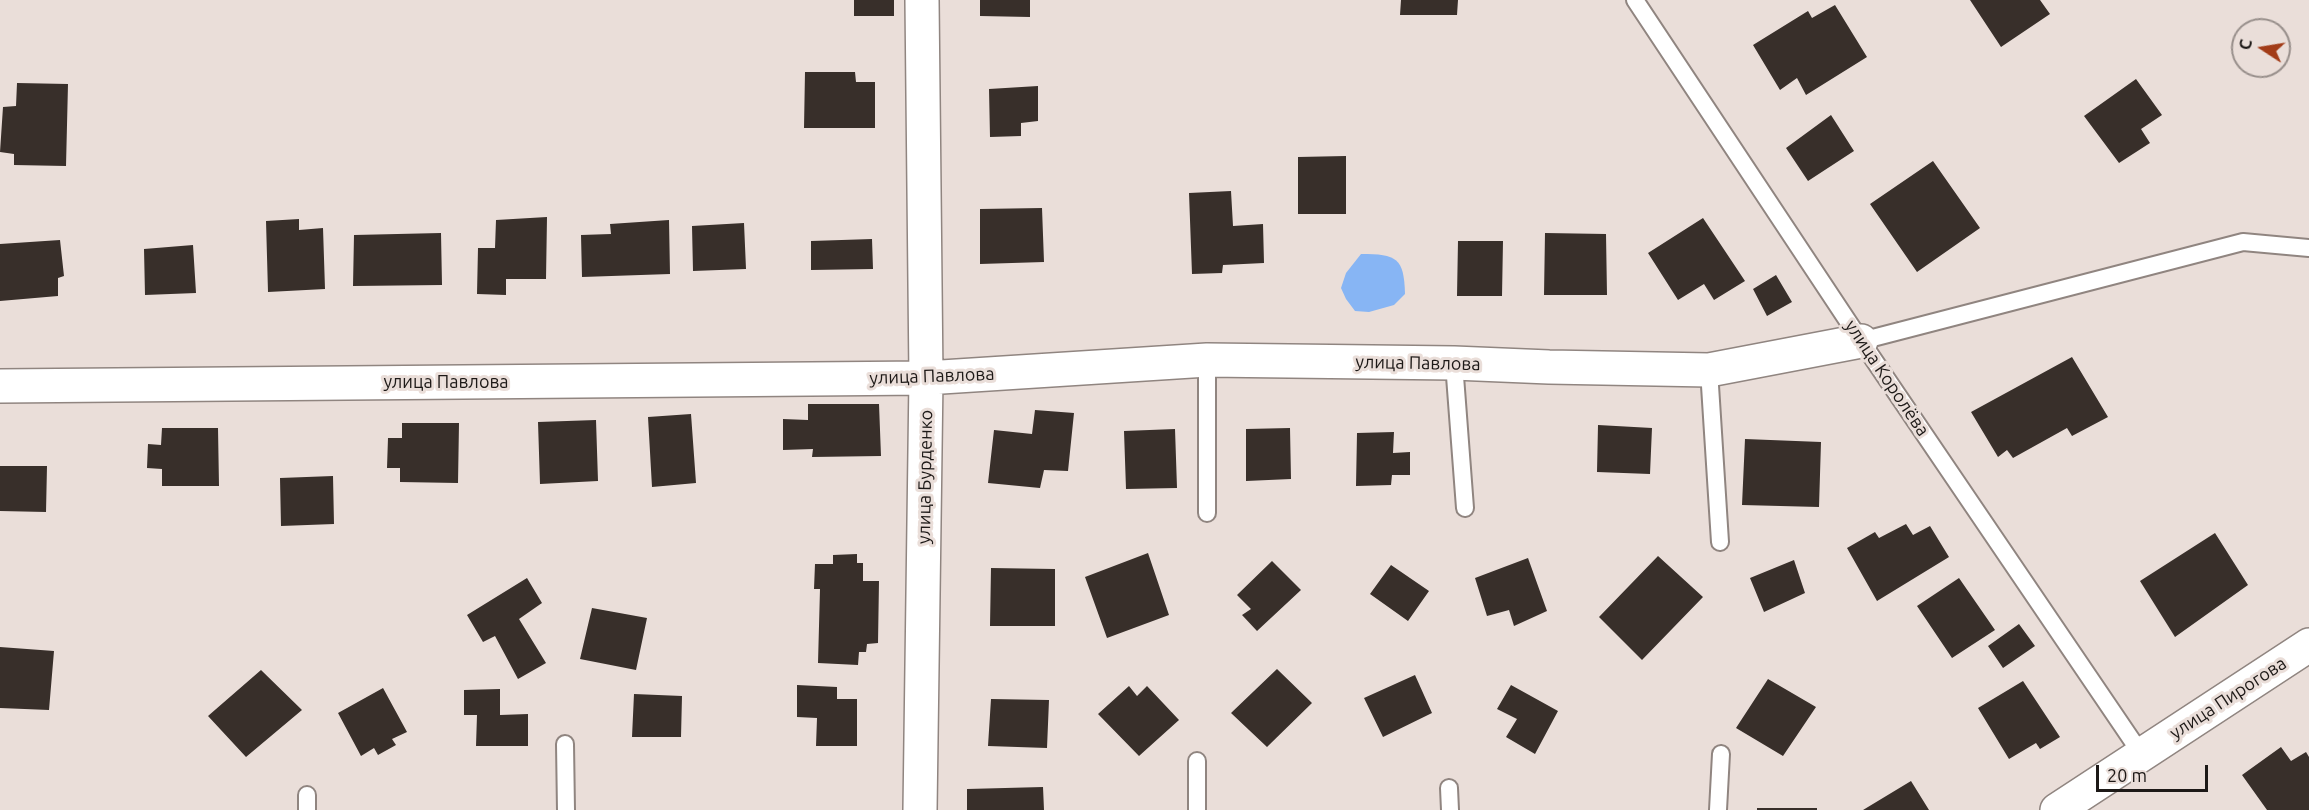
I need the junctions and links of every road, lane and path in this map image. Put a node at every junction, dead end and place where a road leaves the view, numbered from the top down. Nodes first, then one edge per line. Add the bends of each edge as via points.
1 (922, 0) edge
2 (1635, 0) edge
3 (2309, 248) edge
4 (1861, 341) junction
5 (1207, 360) junction
6 (1454, 363) junction
7 (1709, 370) junction
8 (926, 378) junction
9 (0, 386) edge
10 (1465, 508) dead end
11 (1207, 513) dead end
12 (1720, 542) dead end
13 (2309, 645) edge
14 (565, 744) dead end
15 (1720, 754) dead end
16 (2142, 755) junction
17 (1197, 761) dead end
18 (1449, 788) dead end
19 (566, 810) edge
20 (920, 810) edge
21 (1197, 810) edge
22 (1450, 810) edge
23 (1718, 810) edge
24 (2057, 810) edge

1 - 8 street, улица Бурденко
2 - 4 lane, улица Королёва
3 - 4 lane via 2243,242
4 - 7 street, улица Павлова
4 - 16 lane, улица Королёва
5 - 6 street, улица Павлова
5 - 8 street, улица Павлова
5 - 11 lane
6 - 7 street, улица Павлова
6 - 10 lane
7 - 12 lane
8 - 9 street, улица Павлова
8 - 20 street, улица Бурденко
13 - 16 street, улица Пирогова
14 - 19 lane
15 - 23 lane
16 - 24 street, улица Пирогова
17 - 21 lane
18 - 22 lane

